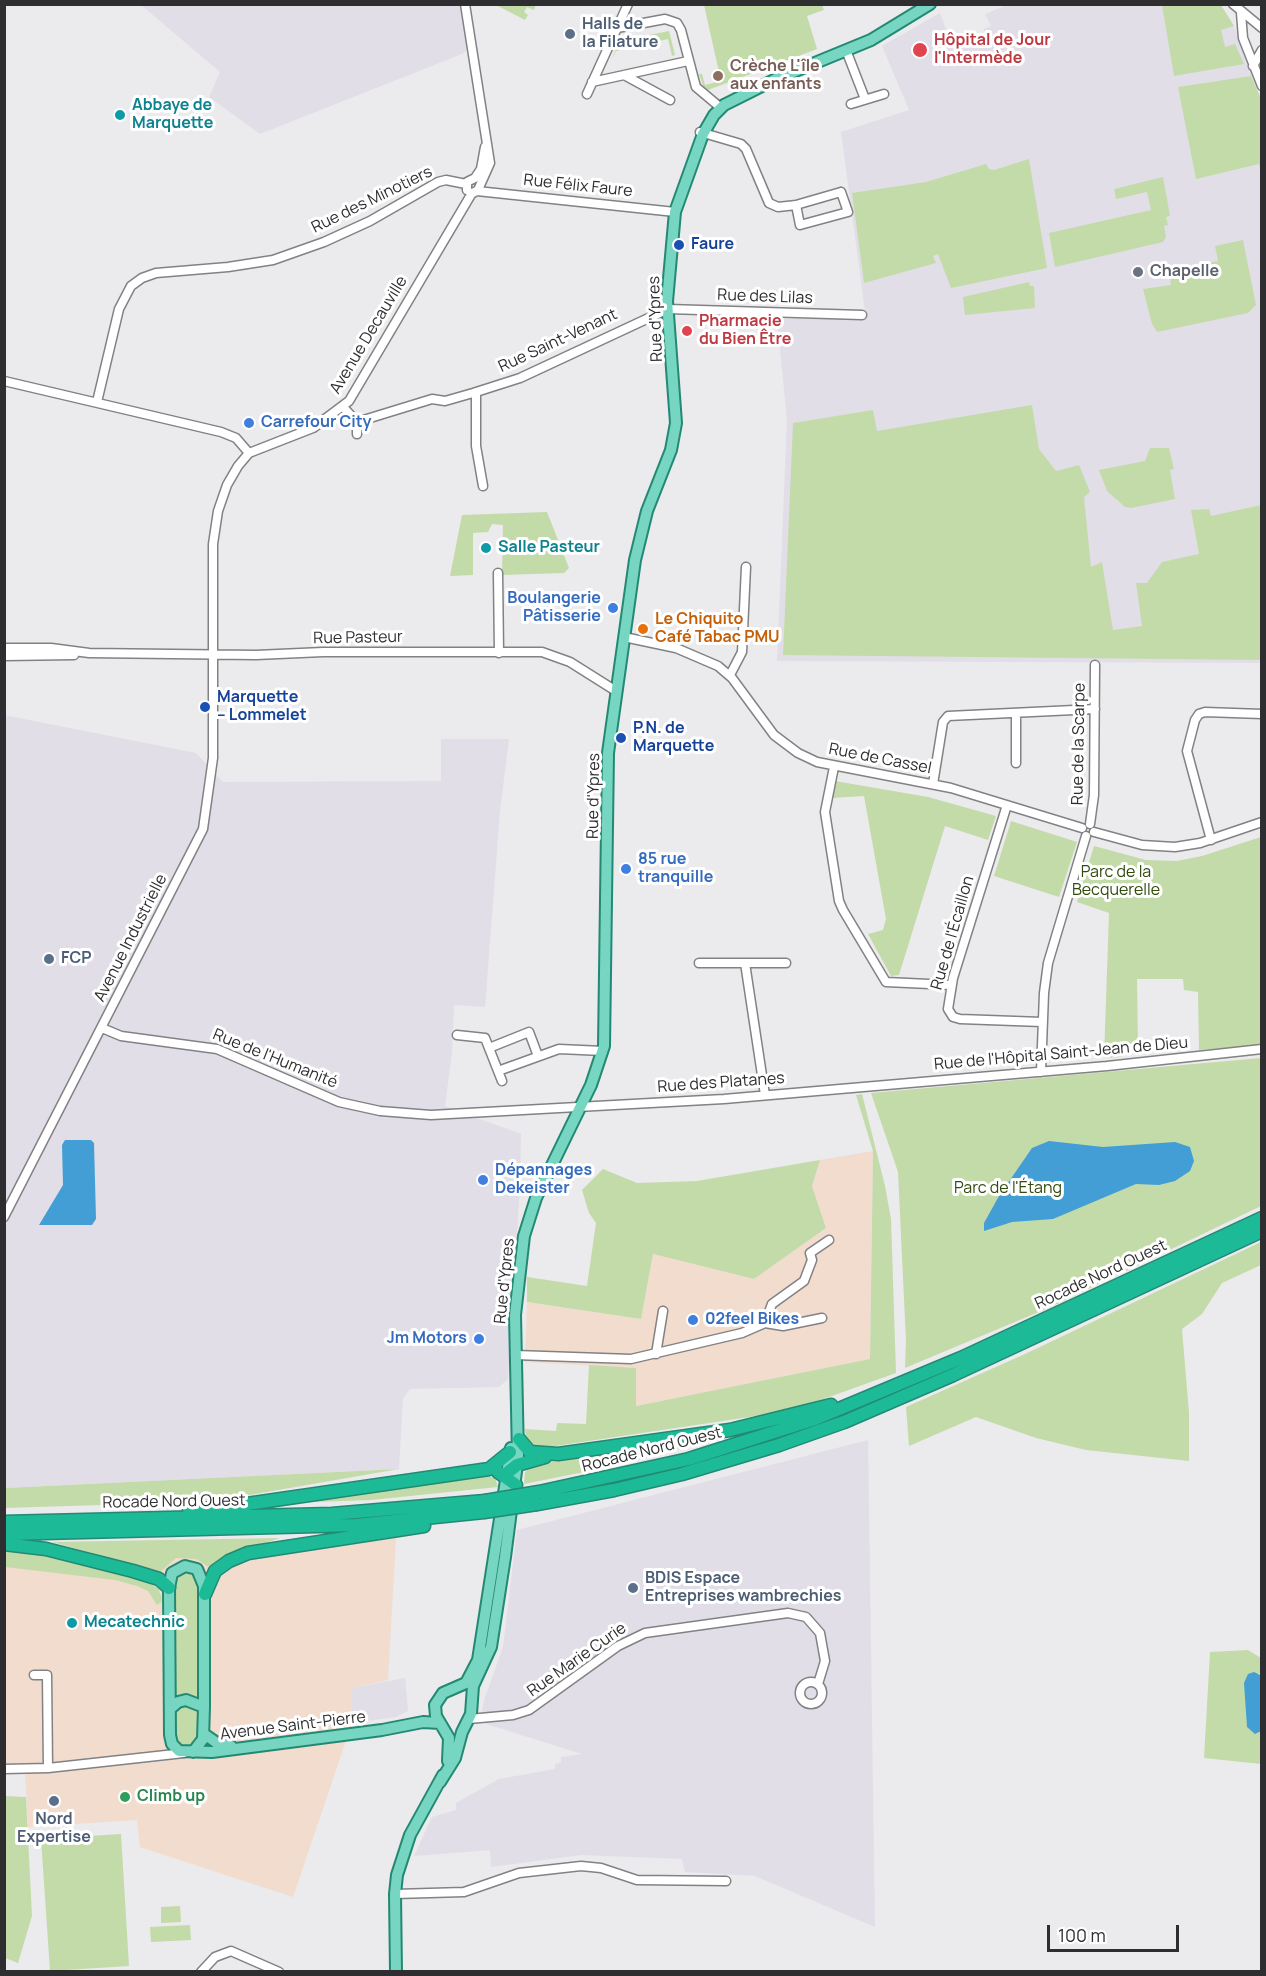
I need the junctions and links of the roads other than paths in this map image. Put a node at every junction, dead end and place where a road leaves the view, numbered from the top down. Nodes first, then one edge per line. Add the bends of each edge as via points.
1 (465, 4) edge
2 (628, 4) edge
3 (930, 4) edge
4 (1233, 4) edge
5 (1241, 13) junction
6 (617, 28) junction
7 (1262, 28) edge
8 (846, 50) junction
9 (1262, 50) edge
10 (688, 61) junction
11 (1253, 66) junction
12 (624, 75) junction
13 (592, 82) junction
14 (1262, 86) edge
15 (587, 94) dead end
16 (884, 94) dead end
17 (865, 99) junction
18 (670, 100) dead end
19 (851, 104) dead end
20 (718, 106) junction
21 (702, 133) junction
22 (473, 187) junction
23 (796, 205) junction
24 (675, 212) junction
25 (668, 309) junction
26 (862, 315) dead end
27 (4, 381) edge
28 (476, 392) junction
29 (98, 402) junction
30 (343, 407) junction
31 (357, 422) junction
32 (357, 434) dead end
33 (249, 453) junction
34 (483, 486) dead end
35 (746, 567) dead end
36 (498, 573) dead end
37 (624, 637) junction
38 (4, 648) edge
39 (89, 653) junction
40 (499, 653) junction
41 (213, 654) junction
42 (4, 656) edge
43 (1095, 665) dead end
44 (729, 675) junction
45 (616, 690) junction
46 (1095, 709) junction
47 (1016, 714) junction
48 (1262, 714) edge
49 (1016, 763) dead end
50 (834, 767) junction
51 (933, 784) junction
52 (1007, 805) junction
53 (1262, 822) edge
54 (1088, 830) junction
55 (1211, 840) junction
56 (699, 963) dead end
57 (745, 963) junction
58 (786, 963) dead end
59 (951, 985) junction
60 (1042, 1022) junction
61 (102, 1028) junction
62 (458, 1035) dead end
63 (489, 1048) junction
64 (1262, 1049) edge
65 (603, 1051) junction
66 (538, 1056) junction
67 (498, 1071) junction
68 (1041, 1072) junction
69 (502, 1082) dead end
70 (863, 1087) joint
71 (765, 1095) junction
72 (581, 1106) junction
73 (4, 1217) edge
74 (1262, 1218) edge
75 (1262, 1232) edge
76 (828, 1240) dead end
77 (663, 1311) dead end
78 (822, 1318) dead end
79 (765, 1323) junction
80 (656, 1354) junction
81 (515, 1355) junction
82 (919, 1383) junction
83 (878, 1398) junction
84 (515, 1413) junction
85 (519, 1439) junction
86 (510, 1452) junction
87 (558, 1454) junction
88 (518, 1465) junction
89 (489, 1469) junction
90 (509, 1478) junction
91 (485, 1506) junction
92 (461, 1516) junction
93 (123, 1520) junction
94 (4, 1522) edge
95 (4, 1534) edge
96 (4, 1544) edge
97 (169, 1588) junction
98 (205, 1594) junction
99 (34, 1675) dead end
100 (818, 1684) dead end
101 (451, 1690) junction
102 (437, 1700) junction
103 (471, 1705) junction
104 (204, 1707) junction
105 (170, 1709) junction
106 (503, 1716) junction
107 (469, 1720) junction
108 (441, 1723) junction
109 (396, 1727) junction
110 (204, 1734) junction
111 (170, 1735) junction
112 (238, 1747) junction
113 (189, 1752) junction
114 (150, 1756) junction
115 (48, 1768) junction
116 (4, 1769) edge
117 (440, 1782) junction
118 (726, 1881) dead end
119 (395, 1894) junction
120 (201, 1971) edge
121 (279, 1971) edge
122 (396, 1971) edge

1 - 22 street via 485,138 483,163
2 - 6 street
3 - 8 main road via 883,34
4 - 5 street
5 - 7 street
5 - 11 street
6 - 10 street via 673,20 681,30
6 - 13 street
8 - 17 street
8 - 20 main road
9 - 11 street
10 - 12 street
10 - 20 street via 698,90
11 - 14 street
12 - 13 street
12 - 18 street
13 - 15 street
16 - 17 street
17 - 19 street
20 - 21 main road, Rue d'Ypres
21 - 23 street via 744,147 769,203 778,207
21 - 24 main road, Rue d'Ypres
22 - 24 street, Rue Félix Faure
22 - 29 street, Rue des Minotiers via 440,181 370,221 273,260 156,273 142,279 131,286 119,309
22 - 30 street, Avenue Decauville via 360,385
23 - 23 street via 800,225 848,212 841,192
24 - 25 main road, Rue d'Ypres
25 - 26 street, Rue des Lilas
25 - 28 street, Rue Saint-Venant via 520,378
25 - 37 main road, Rue d'Ypres via 675,432 640,538
27 - 29 street
28 - 31 street, Rue Saint-Venant via 445,401 432,399
28 - 34 street via 476,446
29 - 33 street via 231,435
30 - 31 street
30 - 33 street, Avenue Decauville via 306,432
31 - 32 street
33 - 41 street via 227,485 215,525
35 - 44 street via 742,652
36 - 40 street
37 - 44 street, Rue de Cassel via 676,648 710,661
37 - 45 main road, Rue d'Ypres
38 - 39 street, Rue Pasteur
39 - 41 street, Rue Pasteur
39 - 42 street, Rue Pasteur
40 - 41 street, Rue Pasteur
40 - 45 street, Rue Pasteur via 551,654
41 - 61 street, Avenue Industrielle via 213,758 203,829
43 - 46 street, Rue de la Scarpe
44 - 50 street, Rue de Cassel via 780,740 798,753
45 - 65 main road, Rue d'Ypres via 608,762
46 - 47 street
46 - 54 street, Rue de la Scarpe via 1094,795
47 - 49 street
47 - 51 street via 956,714 945,718
48 - 55 street via 1205,712 1194,720 1187,751
50 - 51 street, Rue de Cassel
50 - 59 street via 825,812 843,910 886,982
51 - 52 street, Rue de Cassel
52 - 54 street, Rue de Cassel
52 - 59 street, Rue de l'Écaillon
53 - 55 street, Rue de Cassel
54 - 55 street, Rue de Cassel via 1159,847
54 - 60 street, Rue de la Scarpe via 1048,963
56 - 57 street
57 - 58 street
57 - 71 street
59 - 60 street, Rue de l'Écaillon via 948,1009 953,1017
60 - 68 street, Rue de la Scarpe
61 - 72 street, Rue de l'Humanité via 121,1036 216,1048 320,1095 380,1111 447,1115
61 - 73 street, Avenue Industrielle
62 - 63 street via 485,1038
63 - 66 street via 529,1032
63 - 67 street
64 - 68 street, Rue de l'Hôpital Saint-Jean de Dieu
65 - 66 street via 565,1048
65 - 72 main road, Rue d'Ypres
66 - 67 street
67 - 69 street
68 - 70 street, Rue de l'Hôpital Saint-Jean de Dieu
70 - 71 street, Rue des Platanes
71 - 72 street, Rue des Platanes
72 - 81 main road, Rue d'Ypres via 543,1184 524,1236 516,1294
74 - 82 highway, Rocade Nord Ouest
75 - 82 highway, Rocade Nord Ouest
76 - 79 street via 810,1253 812,1260 804,1281 772,1304
77 - 80 street
78 - 79 street via 783,1326
79 - 80 street via 742,1333
80 - 81 street via 631,1359
81 - 84 main road, Rue d'Ypres
82 - 83 highway, Rocade Nord Ouest
83 - 87 highway via 730,1430
83 - 91 highway, Rocade Nord Ouest, bridge via 811,1434 733,1459 631,1486
84 - 85 main road, Rue d'Ypres
84 - 86 main road, Rue d'Ypres
85 - 87 highway via 530,1452
85 - 88 main road, Rue d'Ypres
86 - 89 highway
86 - 90 main road, Rue d'Ypres
87 - 88 highway
88 - 90 highway
89 - 90 highway
89 - 93 highway via 233,1506 148,1513
90 - 101 main road, Rue d'Ypres via 478,1660 466,1683
90 - 103 main road, Rue d'Ypres via 492,1642 472,1686
91 - 92 highway, Rocade Nord Ouest
91 - 93 highway, Rocade Nord Ouest
92 - 95 highway, Rocade Nord Ouest via 338,1526
92 - 98 highway via 414,1529 242,1554 215,1571
93 - 94 highway, Rocade Nord Ouest
96 - 97 highway via 46,1549 134,1571 159,1579
97 - 98 main road via 174,1570 189,1566 201,1576
97 - 105 main road
98 - 104 main road
99 - 115 street via 47,1675
100 - 106 street, Rue Marie Curie via 825,1661 821,1636 809,1619 791,1612 638,1635 535,1707
101 - 102 main road
101 - 103 main road via 462,1693
102 - 108 main road via 434,1710
102 - 109 main road, Avenue Saint-Pierre via 424,1713
103 - 106 street via 483,1713
103 - 107 main road
104 - 105 main road via 186,1700
104 - 110 main road
105 - 111 main road
106 - 107 street, Rue Marie Curie
107 - 108 main road via 455,1728
107 - 117 main road via 455,1758
108 - 109 main road, Avenue Saint-Pierre
108 - 117 main road via 451,1750
109 - 112 main road, Avenue Saint-Pierre
110 - 112 main road via 217,1743
110 - 113 main road via 200,1746
111 - 113 main road via 175,1748
111 - 114 street via 164,1749
112 - 113 main road, Avenue Saint-Pierre
113 - 114 street, Avenue Saint-Pierre
114 - 115 street, Avenue Saint-Pierre
115 - 116 street, Avenue Saint-Pierre
117 - 119 main road via 410,1835 399,1866
118 - 119 street via 637,1880 588,1866 519,1873 464,1892
119 - 122 main road
120 - 121 street via 215,1957 231,1951

